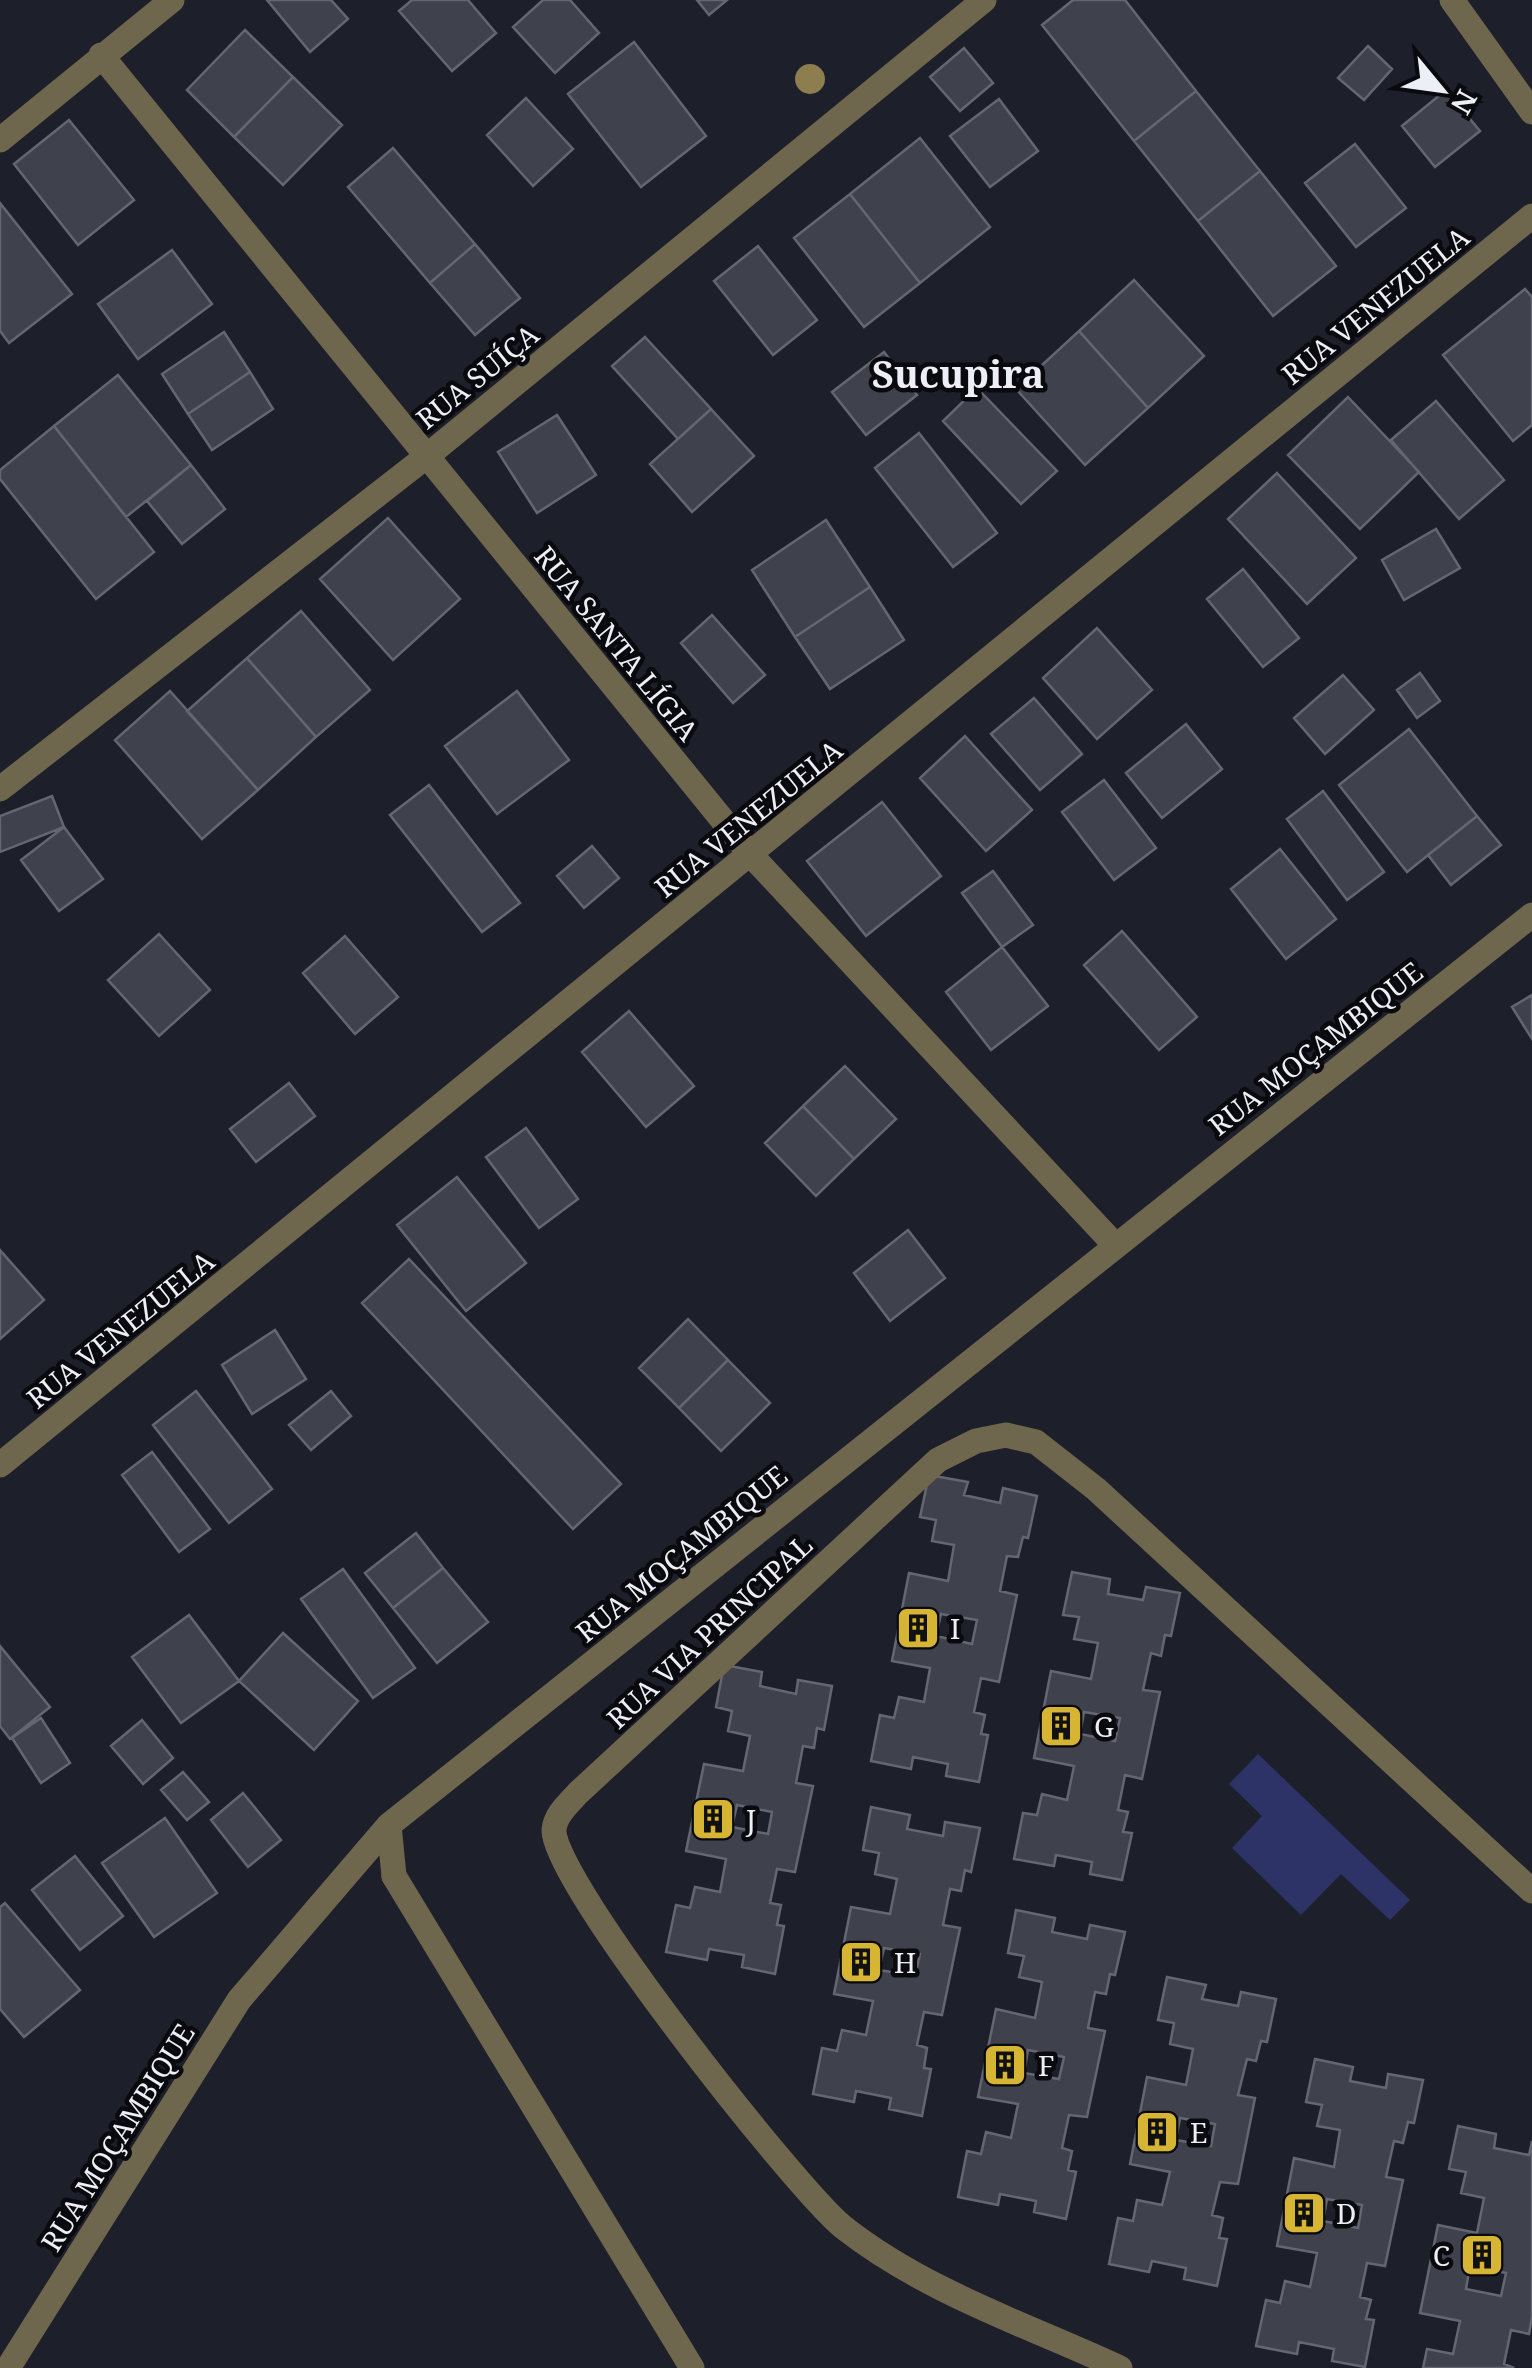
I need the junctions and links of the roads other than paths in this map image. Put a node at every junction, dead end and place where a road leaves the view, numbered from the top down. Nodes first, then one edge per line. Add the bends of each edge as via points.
1 (172, 0) edge
2 (984, 0) edge
3 (1452, 0) edge
4 (101, 55) junction
5 (1532, 112) edge
6 (0, 140) edge
7 (1532, 216) edge
8 (428, 456) junction
9 (0, 790) edge
10 (750, 855) junction
11 (1532, 915) edge
12 (1114, 1244) junction
13 (0, 1466) edge
14 (389, 1825) junction
15 (1532, 1891) edge
16 (8, 2368) edge
17 (692, 2368) edge
18 (1120, 2368) edge

1 - 4 street
2 - 8 street, RUA SUÍÇA
3 - 5 street
4 - 6 street
4 - 8 street, RUA SANTA LÍGIA
7 - 10 street, RUA VENEZUELA
8 - 9 street, RUA SUÍÇA
8 - 10 street, RUA SANTA LÍGIA
10 - 12 street, RUA SANTA LÍGIA
10 - 13 street, RUA VENEZUELA
11 - 12 street, RUA MOÇAMBIQUE
12 - 14 street, RUA MOÇAMBIQUE
14 - 16 street, RUA MOÇAMBIQUE via 239,2000
14 - 17 street via 394,1876
15 - 18 street, RUA VIA PRINCIPAL via 1096,1489 1036,1442 1006,1435 938,1460 899,1492 568,1805 554,1829 556,1846 652,1996 767,2146 842,2226 938,2286

